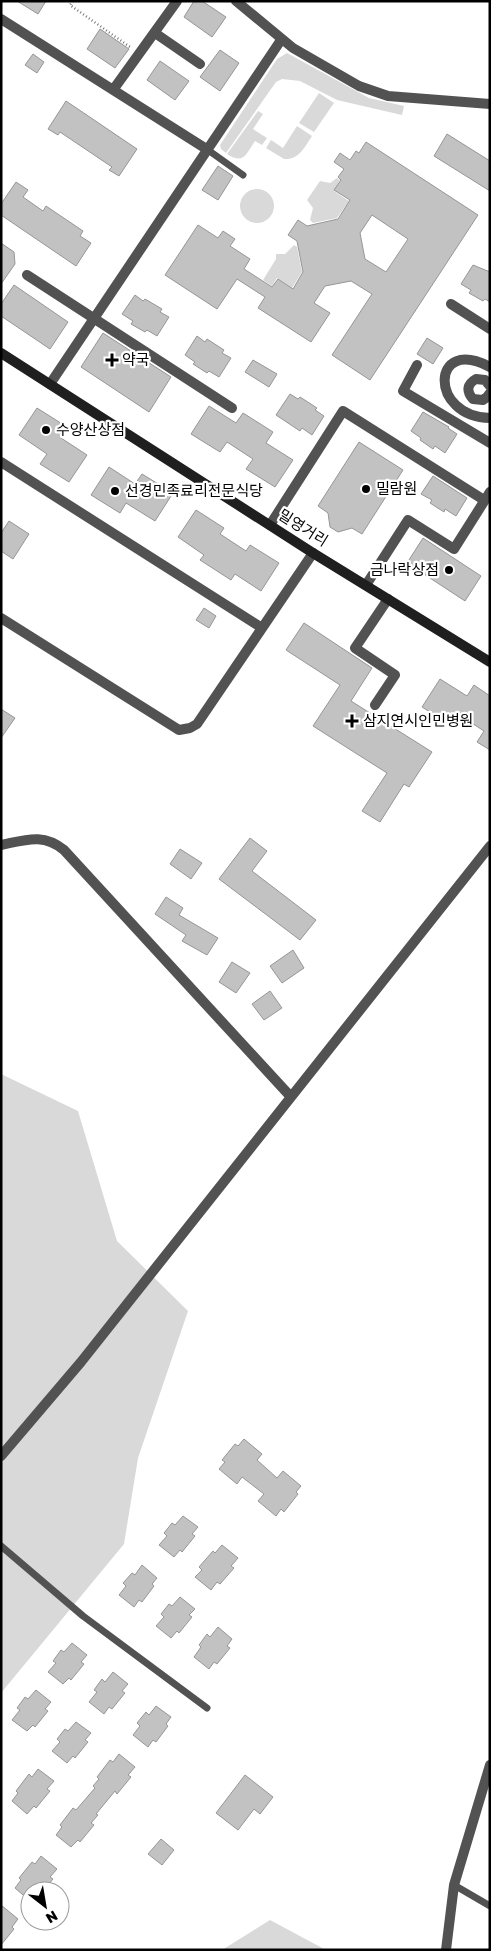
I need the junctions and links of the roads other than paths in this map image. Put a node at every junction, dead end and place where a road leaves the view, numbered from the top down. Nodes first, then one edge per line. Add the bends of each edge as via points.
1 (177, 1) edge
2 (236, 1) edge
3 (1, 19) edge
4 (155, 32) junction
5 (281, 40) junction
6 (200, 64) dead end
7 (113, 90) junction
8 (490, 104) edge
9 (208, 150) junction
10 (243, 176) dead end
11 (27, 275) dead end
12 (451, 304) dead end
13 (94, 319) junction
14 (490, 329) edge
15 (1, 352) edge
16 (417, 366) dead end
17 (490, 367) edge
18 (488, 380) edge
19 (50, 384) junction
20 (490, 393) edge
21 (473, 399) junction
22 (232, 408) dead end
23 (466, 412) junction
24 (490, 418) edge
25 (458, 424) junction
26 (490, 443) edge
27 (1, 462) edge
28 (487, 496) edge
29 (270, 525) junction
30 (313, 552) junction
31 (366, 585) junction
32 (388, 599) junction
33 (1, 618) edge
34 (262, 628) junction
35 (490, 662) edge
36 (375, 705) dead end
37 (1, 845) edge
38 (490, 846) edge
39 (291, 1097) junction
40 (1, 1456) edge
41 (1, 1546) edge
42 (207, 1708) dead end
43 (490, 1765) edge
44 (454, 1886) junction
45 (490, 1906) edge
46 (446, 1950) edge

1 - 4 street
2 - 5 street
3 - 7 street
4 - 6 street
4 - 7 street
5 - 8 street via 359,86 388,96
5 - 9 street
7 - 9 street
9 - 10 lane
9 - 13 street
11 - 13 street
12 - 14 street
13 - 19 street
13 - 22 street
15 - 19 main road, 밀영거리
16 - 25 street via 403,391
17 - 23 street via 464,360 451,364 446,370 443,383 455,404
18 - 21 street via 476,379 469,385
19 - 29 main road, 밀영거리
20 - 21 street via 483,400
21 - 23 street
23 - 24 street
23 - 25 street
25 - 26 street
27 - 34 street
28 - 29 street via 343,411
28 - 31 street via 454,549 408,520
29 - 30 main road, 밀영거리
30 - 31 main road, 밀영거리
30 - 34 street
31 - 32 main road, 밀영거리
32 - 35 main road, 밀영거리
32 - 36 street via 355,648 395,675
33 - 34 street via 178,730 197,724
37 - 39 street via 43,840 54,842 64,850
38 - 39 street
39 - 40 street via 81,1362
41 - 42 lane via 83,1616
43 - 44 street
44 - 45 lane
44 - 46 street

